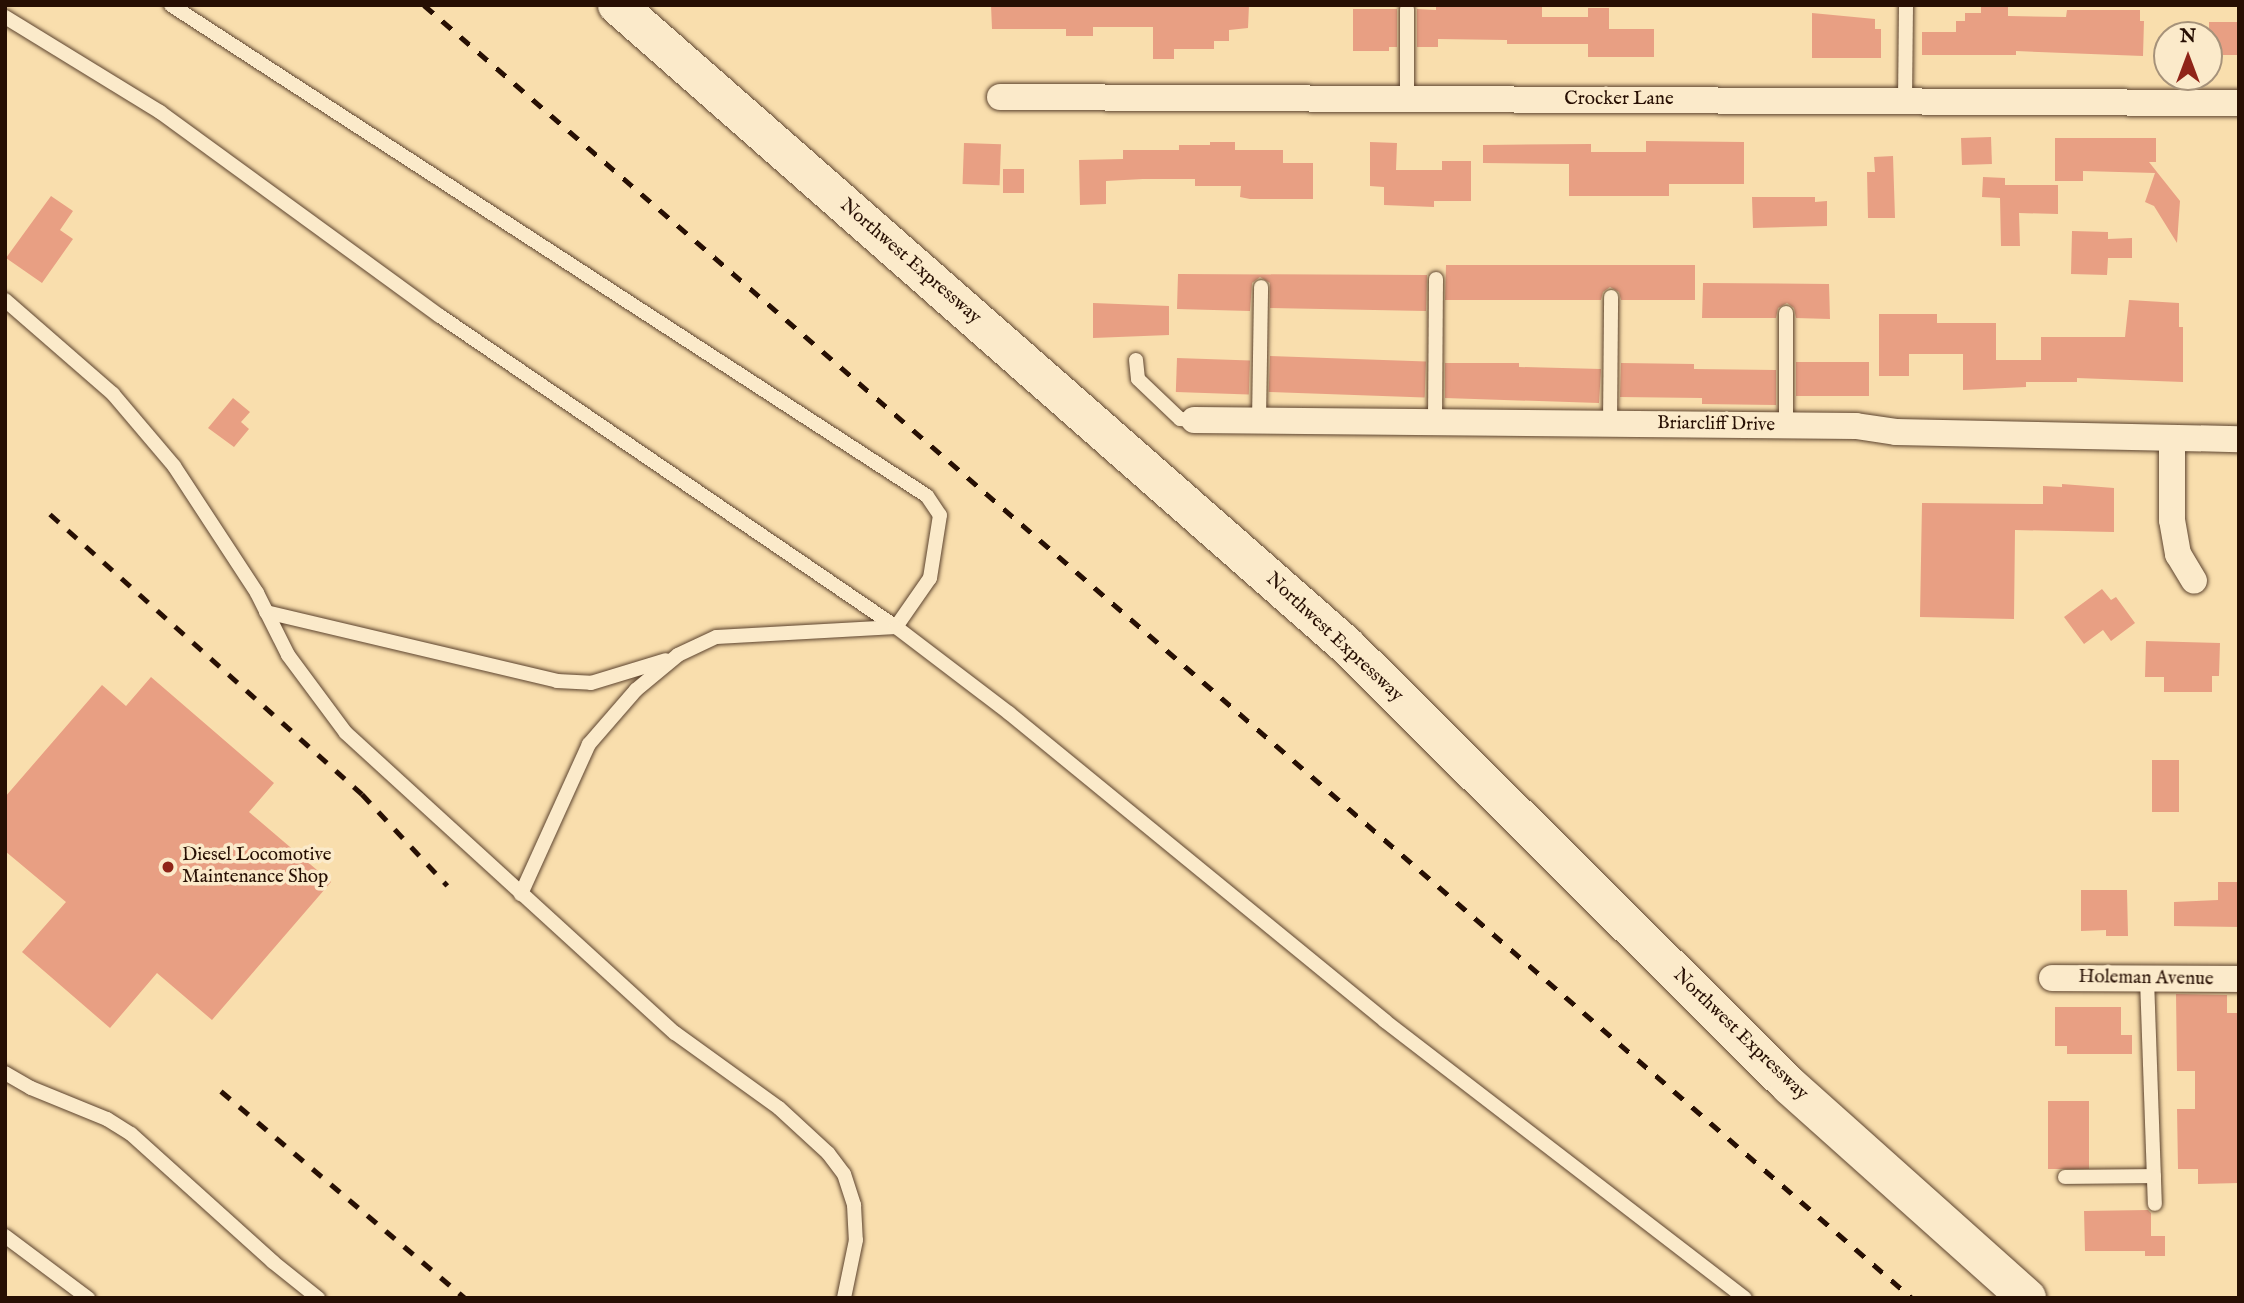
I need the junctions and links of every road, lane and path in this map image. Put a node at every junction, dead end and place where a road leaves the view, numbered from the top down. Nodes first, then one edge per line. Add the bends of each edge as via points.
1 (171, 5) edge
2 (617, 5) edge
3 (1906, 5) edge
4 (1407, 9) dead end
5 (5, 17) edge
6 (1000, 97) dead end
7 (1407, 99) junction
8 (1905, 101) junction
9 (2239, 103) edge
10 (1436, 279) dead end
11 (1261, 287) dead end
12 (1611, 297) dead end
13 (5, 300) edge
14 (1786, 313) dead end
15 (1136, 360) dead end
16 (1194, 420) joint
17 (1259, 421) junction
18 (1435, 422) junction
19 (1609, 424) junction
20 (1786, 426) junction
21 (2172, 438) junction
22 (2239, 439) edge
23 (2194, 581) dead end
24 (266, 612) junction
25 (896, 627) junction
26 (678, 655) junction
27 (521, 894) junction
28 (2052, 978) dead end
29 (2147, 979) junction
30 (2239, 979) edge
31 (5, 1073) edge
32 (2154, 1176) junction
33 (2065, 1177) dead end
34 (2154, 1204) dead end
35 (5, 1236) edge
36 (88, 1298) edge
37 (318, 1298) edge
38 (844, 1298) edge
39 (1745, 1298) edge
40 (2027, 1298) edge

1 - 25 lane via 927,496 940,514 930,578
2 - 40 main road, Northwest Expressway via 1346,645 1790,1086
3 - 8 lane
4 - 7 lane
5 - 25 lane via 160,112 440,316
6 - 7 street, Crocker Lane
7 - 8 street, Crocker Lane
8 - 9 street, Crocker Lane
10 - 18 lane
11 - 17 lane
12 - 19 lane
13 - 24 lane via 113,394 174,466 211,518
14 - 20 lane
15 - 16 lane via 1138,379 1180,419
16 - 17 street, Briarcliff Drive
17 - 18 street, Briarcliff Drive
18 - 19 street, Briarcliff Drive
19 - 20 street, Briarcliff Drive
20 - 21 street, Briarcliff Drive
21 - 22 street, Briarcliff Drive
21 - 23 street via 2172,520 2178,554
24 - 26 lane via 557,681 591,683
24 - 27 lane via 288,655 346,733
25 - 26 lane via 716,637
25 - 39 lane via 1009,713 1385,1021
26 - 27 lane via 636,690 589,744
27 - 38 lane via 675,1033 779,1108 828,1153 844,1174 854,1205 856,1240
28 - 29 street, Holeman Avenue
29 - 30 street, Holeman Avenue
29 - 32 lane
31 - 37 lane via 131,1134
32 - 33 lane
32 - 34 lane
35 - 36 lane

